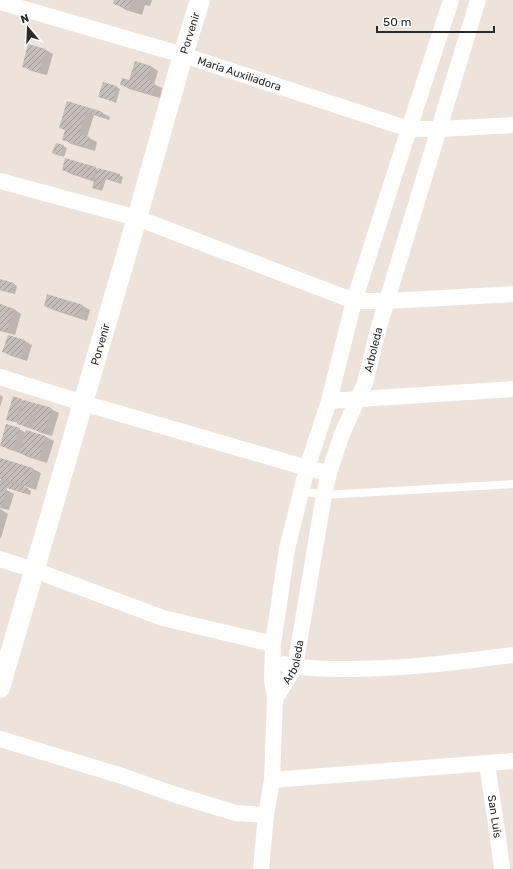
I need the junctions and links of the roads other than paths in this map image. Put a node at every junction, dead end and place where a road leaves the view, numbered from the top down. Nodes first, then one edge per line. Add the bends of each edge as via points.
1 (200, 0) edge
2 (451, 0) edge
3 (478, 0) edge
4 (0, 2) edge
5 (183, 55) junction
6 (513, 125) edge
7 (409, 129) junction
8 (439, 129) junction
9 (0, 181) edge
10 (137, 218) junction
11 (513, 294) edge
12 (354, 301) junction
13 (387, 301) junction
14 (0, 377) edge
15 (513, 389) edge
16 (358, 399) junction
17 (329, 401) junction
18 (83, 404) junction
19 (306, 468) junction
20 (329, 473) junction
21 (513, 484) edge
22 (300, 491) junction
23 (324, 495) junction
24 (0, 559) edge
25 (34, 570) junction
26 (273, 644) junction
27 (513, 655) edge
28 (273, 660) junction
29 (295, 666) junction
30 (0, 688) edge
31 (275, 699) junction
32 (0, 739) edge
33 (513, 761) edge
34 (486, 764) junction
35 (272, 780) junction
36 (266, 815) junction
37 (261, 869) edge
38 (502, 869) edge

1 - 5 street, Porvenir
2 - 7 street, Arboleda
3 - 8 street, Arboleda
4 - 5 street, María Auxiliadora
5 - 7 street, María Auxiliadora
5 - 10 street, Porvenir
6 - 8 street, María Auxiliadora
7 - 8 street, María Auxiliadora
7 - 12 street, Arboleda
8 - 13 street, Arboleda
9 - 10 street
10 - 12 street
10 - 18 street, Porvenir
11 - 13 street
12 - 13 street
12 - 17 street, Arboleda
13 - 16 street, Arboleda via 365,383
14 - 18 street
15 - 16 street
16 - 17 street
16 - 20 street, Arboleda via 342,434
17 - 19 street, Arboleda
18 - 19 street
18 - 25 street, Porvenir
19 - 20 street
19 - 22 street, Arboleda
20 - 23 street, Arboleda
21 - 23 lane
22 - 23 lane
22 - 26 street, Arboleda via 287,549
23 - 29 street, Arboleda
24 - 25 street
25 - 26 street via 163,618
25 - 30 street, Porvenir
26 - 28 street, Arboleda
27 - 29 street via 371,669
28 - 29 street
28 - 31 street, Arboleda via 272,680
29 - 31 street, Arboleda
31 - 35 street, Arboleda
32 - 36 street via 176,795 236,812
33 - 34 street
34 - 35 street
34 - 38 street, San Luís
35 - 36 street, Arboleda
36 - 37 street, Arboleda

